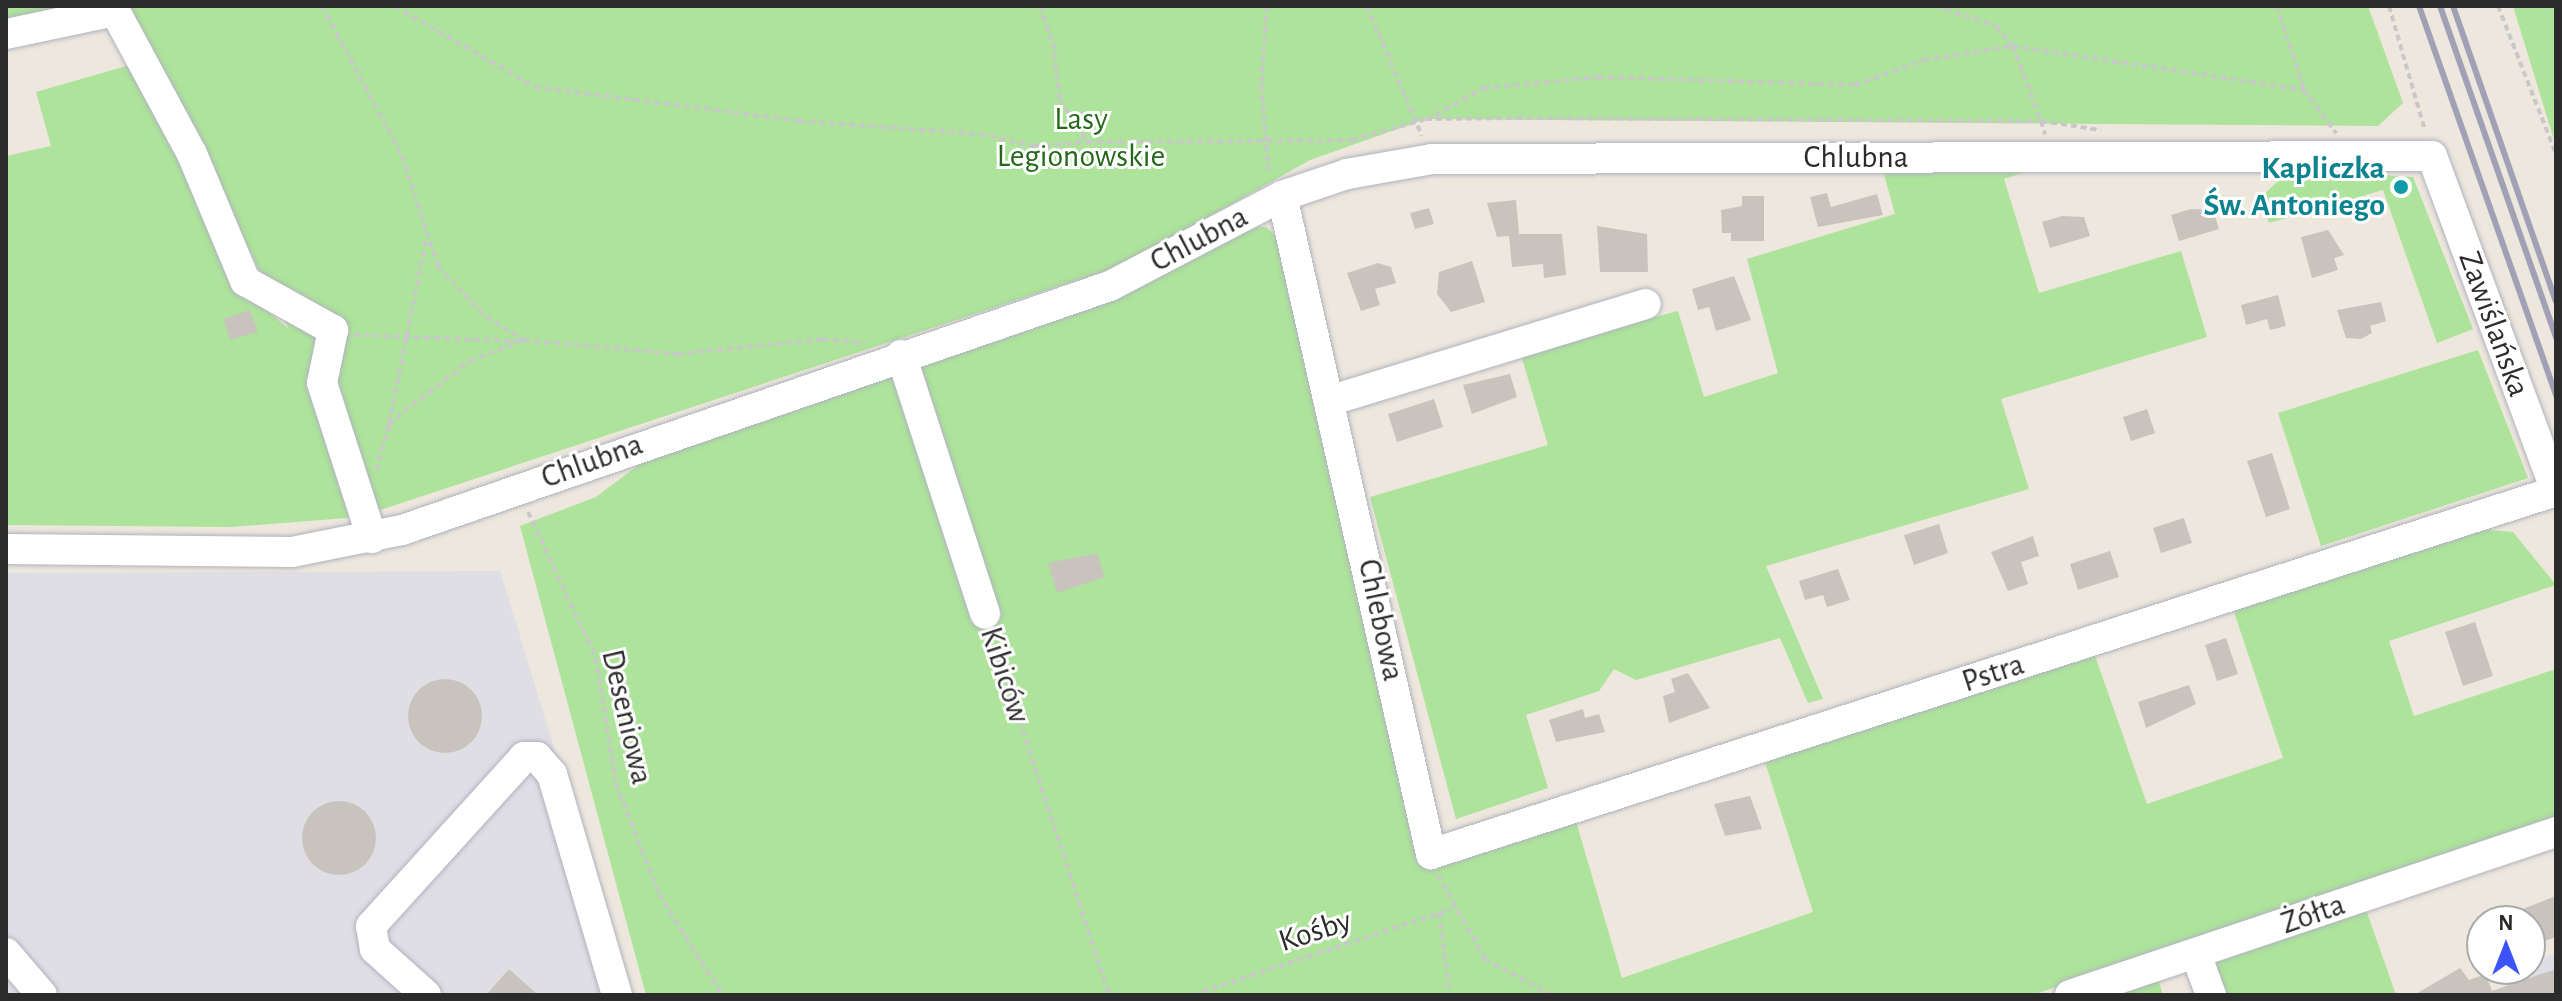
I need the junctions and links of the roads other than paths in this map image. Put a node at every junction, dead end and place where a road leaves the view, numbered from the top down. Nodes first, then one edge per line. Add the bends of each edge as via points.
1 (6, 34) edge
2 (2432, 156) joint
3 (1277, 199) junction
4 (1646, 304) dead end
5 (888, 349) junction
6 (1332, 400) junction
7 (2556, 492) edge
8 (370, 527) junction
9 (6, 549) edge
10 (985, 614) road end
11 (2556, 832) edge
12 (1431, 854) joint
13 (6, 953) edge
14 (2196, 954) junction
15 (42, 995) edge
16 (426, 995) edge
17 (617, 995) edge
18 (2070, 995) edge
19 (2211, 995) edge

1 - 8 street via 115,11 192,154 245,281 333,330 322,383
2 - 3 street, Chlubna via 1432,159 1347,174
2 - 7 street, Zawiślańska
3 - 5 street, Chlubna via 1110,286
3 - 6 street, Chlebowa
4 - 6 street
5 - 8 street, Chlubna via 522,486
5 - 10 street, Kibiców
6 - 12 street, Chlebowa
7 - 12 street, Pstra
8 - 9 street, Chlubna via 292,552
11 - 14 street, Żółta
13 - 15 street
14 - 18 street, Żółta
14 - 19 street
16 - 17 street via 375,949 371,926 512,766 537,757 552,774

